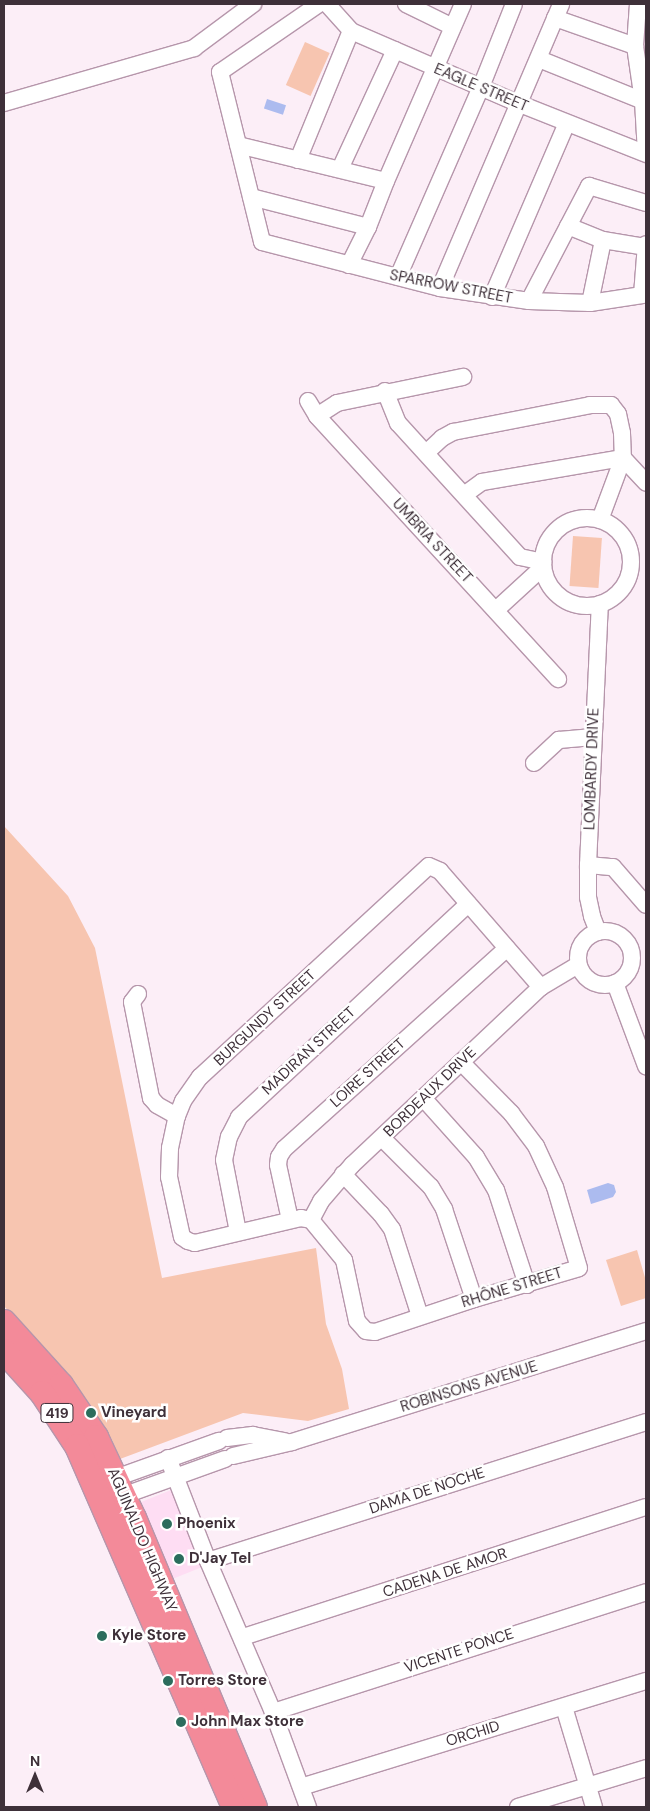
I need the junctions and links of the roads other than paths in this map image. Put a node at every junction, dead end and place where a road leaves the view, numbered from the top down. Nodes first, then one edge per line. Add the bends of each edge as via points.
1 (253, 4) edge
2 (319, 4) edge
3 (327, 4) edge
4 (463, 4) edge
5 (514, 4) edge
6 (638, 4) edge
7 (410, 5) edge
8 (558, 11) edge
9 (453, 27) junction
10 (351, 31) junction
11 (635, 46) junction
12 (395, 50) junction
13 (539, 59) junction
14 (435, 69) junction
15 (481, 87) junction
16 (643, 101) junction
17 (4, 103) edge
18 (520, 104) junction
19 (567, 123) junction
20 (238, 145) junction
21 (646, 153) edge
22 (298, 160) junction
23 (340, 169) junction
24 (386, 181) junction
25 (251, 196) junction
26 (646, 203) edge
27 (568, 226) junction
28 (368, 227) junction
29 (603, 240) junction
30 (646, 246) edge
31 (349, 265) junction
32 (398, 277) junction
33 (440, 288) junction
34 (492, 297) junction
35 (529, 302) junction
36 (590, 303) junction
37 (463, 377) dead end
38 (385, 391) junction
39 (308, 402) dead end
40 (317, 416) junction
41 (426, 453) junction
42 (623, 458) junction
43 (646, 483) edge
44 (464, 495) junction
45 (600, 520) junction
46 (543, 565) junction
47 (600, 604) junction
48 (496, 610) junction
49 (558, 679) dead end
50 (593, 737) junction
51 (534, 763) dead end
52 (588, 865) junction
53 (468, 904) junction
54 (646, 905) edge
55 (598, 932) junction
56 (507, 948) junction
57 (580, 969) junction
58 (615, 983) junction
59 (541, 988) junction
60 (138, 994) dead end
61 (461, 1062) junction
62 (646, 1066) edge
63 (424, 1099) junction
64 (177, 1116) junction
65 (382, 1138) junction
66 (343, 1174) junction
67 (290, 1220) junction
68 (311, 1220) junction
69 (238, 1232) junction
70 (527, 1285) junction
71 (474, 1299) junction
72 (420, 1316) junction
73 (5, 1325) edge
74 (646, 1331) edge
75 (4, 1351) edge
76 (646, 1422) edge
77 (292, 1442) junction
78 (168, 1458) junction
79 (175, 1476) junction
80 (110, 1490) junction
81 (646, 1508) edge
82 (208, 1561) junction
83 (646, 1592) edge
84 (242, 1638) junction
85 (646, 1681) edge
86 (564, 1707) junction
87 (273, 1712) junction
88 (646, 1768) edge
89 (587, 1786) junction
90 (301, 1787) junction
91 (234, 1807) edge
92 (255, 1807) edge
93 (308, 1807) edge
94 (518, 1807) edge
95 (594, 1807) edge

1 - 17 street via 194,48
2 - 20 street via 220,72
3 - 10 street, EAGLE STREET
4 - 9 street
5 - 15 street
6 - 11 street
7 - 9 street
8 - 11 street
8 - 13 street
9 - 14 street
10 - 12 street, EAGLE STREET
10 - 22 street
11 - 16 street
12 - 14 street, EAGLE STREET
12 - 23 street
13 - 16 street
13 - 18 street
14 - 15 street, EAGLE STREET
14 - 24 street
15 - 18 street, EAGLE STREET
15 - 32 street
16 - 21 street
18 - 19 street, EAGLE STREET
18 - 33 street
19 - 21 street, EAGLE STREET
19 - 34 street
20 - 22 street
20 - 25 street
22 - 23 street
23 - 24 street
24 - 28 street
25 - 28 street
25 - 31 street, SPARROW STREET via 262,242
26 - 27 street via 589,186
27 - 29 street
27 - 35 street
28 - 31 street
29 - 30 street
29 - 36 street
30 - 36 street, SPARROW STREET via 642,295
31 - 32 street, SPARROW STREET
32 - 33 street, SPARROW STREET
33 - 34 street, SPARROW STREET
34 - 35 street, SPARROW STREET
35 - 36 street, SPARROW STREET
37 - 38 street
38 - 40 street via 337,403
38 - 41 street via 395,419
39 - 40 street, UMBRIA STREET
40 - 48 street, UMBRIA STREET
41 - 42 street via 448,434 598,404 611,405 618,414
41 - 44 street
42 - 43 street
42 - 44 street via 482,482
42 - 45 street
44 - 46 street via 520,557
45 - 46 street via 580,519 561,527 548,542
45 - 47 street via 621,534 628,544 631,568 620,591
46 - 47 street via 546,578 558,596 578,605
46 - 48 street
47 - 50 street, LOMBARDY DRIVE
48 - 49 street, UMBRIA STREET
50 - 51 street via 560,740
50 - 52 street, LOMBARDY DRIVE
52 - 54 street via 613,867
52 - 55 street, LOMBARDY DRIVE via 588,896
53 - 56 street, BURGUNDY STREET
53 - 64 street, BURGUNDY STREET via 436,868 429,866 420,872 200,1077
53 - 69 street, MADIRAN STREET via 239,1117 228,1137 224,1160
55 - 57 street via 583,941 577,957
55 - 58 street via 615,933 623,938 632,953 628,971
56 - 59 street, BURGUNDY STREET
56 - 67 street, LOIRE STREET via 284,1149 278,1165
57 - 58 street via 597,984
57 - 59 street, BORDEAUX DRIVE
58 - 62 street
59 - 61 street, BORDEAUX DRIVE
60 - 64 street via 132,1002 151,1098
61 - 63 street, BORDEAUX DRIVE
61 - 70 street, RHÔNE STREET via 511,1113 536,1146 555,1187 579,1268
63 - 65 street, BORDEAUX DRIVE
63 - 70 street via 476,1157 496,1190
64 - 69 street, BURGUNDY STREET via 170,1148 169,1177 182,1237 195,1243
65 - 66 street, BORDEAUX DRIVE
65 - 71 street via 431,1188 444,1209
66 - 68 street, BORDEAUX DRIVE
66 - 72 street via 392,1229
67 - 68 street, BURGUNDY STREET
67 - 69 street, BURGUNDY STREET
68 - 72 street, RHÔNE STREET via 344,1260 356,1321 361,1327 375,1332
70 - 71 street, RHÔNE STREET
71 - 72 street, RHÔNE STREET
73 - 80 highway, AGUINALDO HIGHWAY / 419 via 51,1373 96,1438
74 - 77 street, ROBINSONS AVENUE
75 - 80 highway, AGUINALDO HIGHWAY / 419 via 42,1393
76 - 82 street, DAMA DE NOCHE
77 - 78 street, ROBINSONS AVENUE via 252,1435 223,1439
77 - 79 street, ROBINSONS AVENUE
78 - 79 street
78 - 80 street, ROBINSONS AVENUE
79 - 80 street, ROBINSONS AVENUE
79 - 82 street
80 - 91 highway, AGUINALDO HIGHWAY / 419
80 - 92 highway, AGUINALDO HIGHWAY / 419
81 - 84 street, CADENA DE AMOR
82 - 84 street
83 - 87 street, VICENTE PONCE
84 - 87 street
85 - 86 street, ORCHID
86 - 89 street
86 - 90 street, ORCHID
87 - 90 street
88 - 89 street
89 - 94 street
89 - 95 street
90 - 93 street

